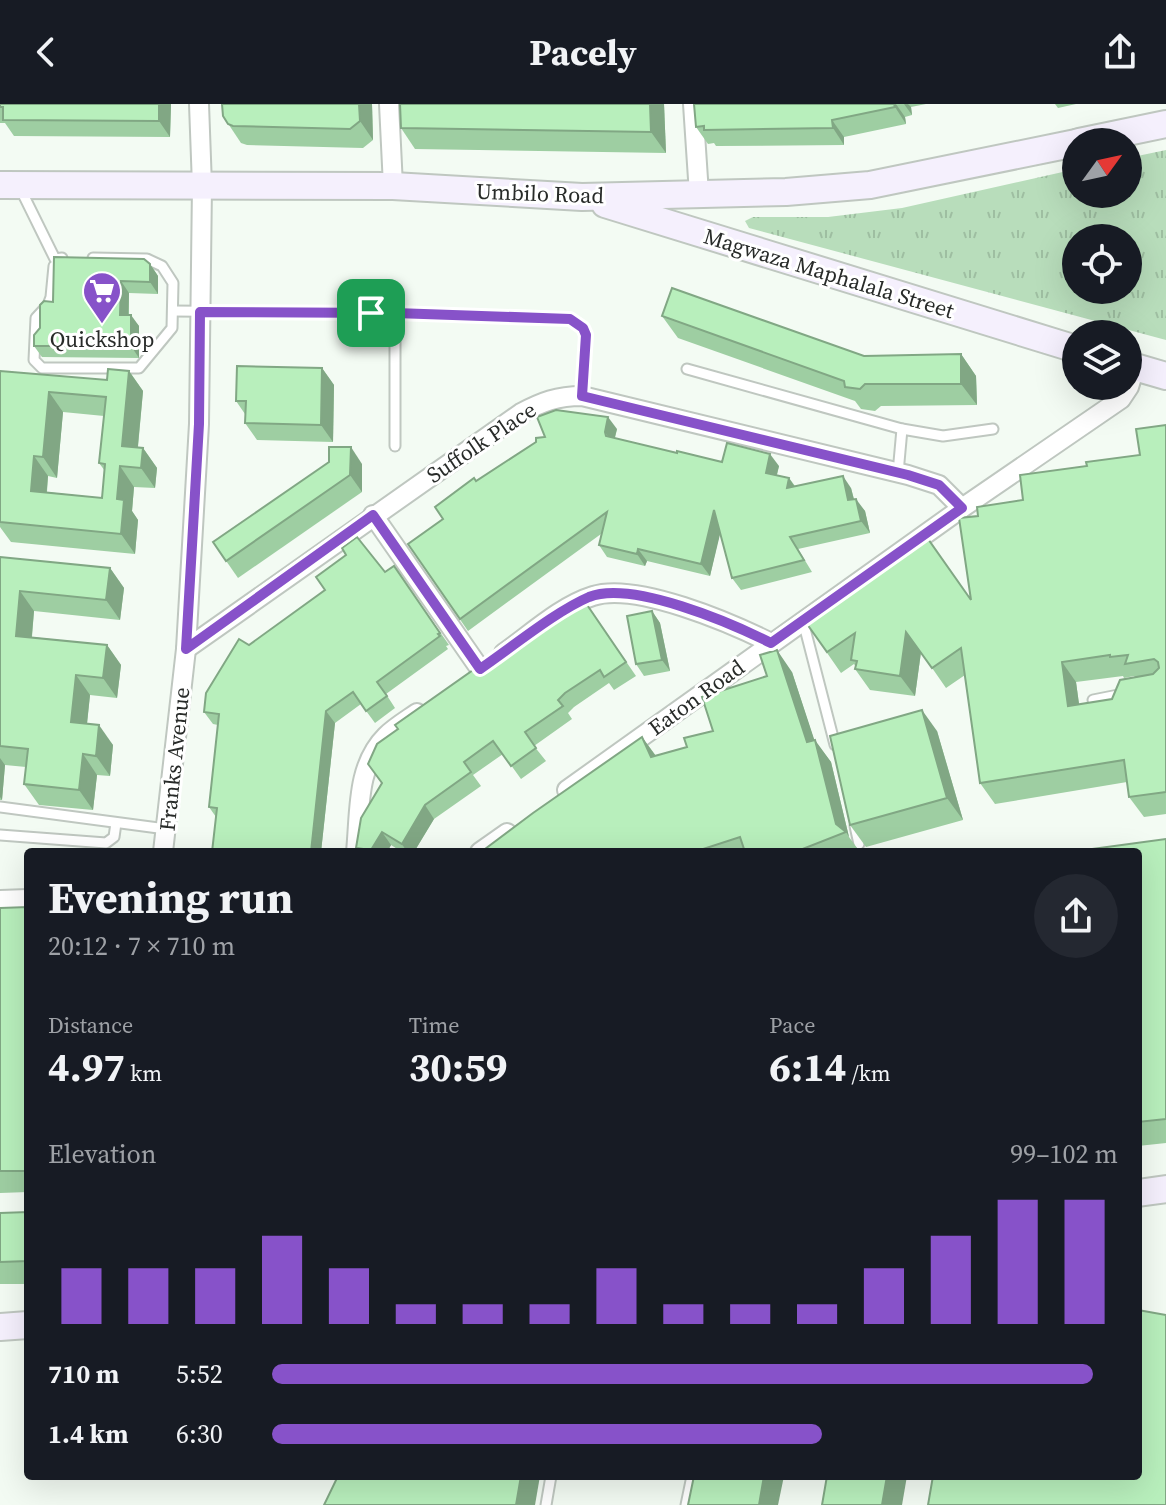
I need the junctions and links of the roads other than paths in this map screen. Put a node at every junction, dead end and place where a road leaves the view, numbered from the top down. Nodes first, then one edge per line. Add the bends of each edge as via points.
1 (199, 104) edge
2 (389, 104) edge
3 (693, 104) edge
4 (1166, 124) edge
5 (1142, 129) edge
6 (1062, 145) edge
7 (9, 185) edge
8 (202, 186) junction
9 (393, 186) junction
10 (699, 194) junction
11 (582, 197) junction
12 (69, 258) edge
13 (83, 258) edge
14 (55, 259) junction
15 (173, 311) junction
16 (200, 312) junction
17 (395, 313) junction
18 (1062, 345) edge
19 (687, 369) dead end
20 (1142, 369) edge
21 (1166, 376) edge
22 (582, 396) junction
23 (1120, 400) edge
24 (902, 429) junction
25 (993, 429) dead end
26 (395, 446) dead end
27 (898, 473) junction
28 (962, 508) junction
29 (373, 515) junction
30 (803, 621) junction
31 (771, 643) junction
32 (186, 649) junction
33 (1137, 692) edge
34 (1093, 700) edge
35 (434, 702) edge
36 (837, 754) edge
37 (556, 798) edge
38 (0, 807) edge
39 (852, 814) edge
40 (116, 823) junction
41 (518, 825) edge
42 (166, 829) junction
43 (0, 835) edge
44 (859, 844) edge
45 (164, 848) edge
46 (356, 848) edge
47 (486, 848) edge
48 (24, 899) edge
49 (0, 900) edge
50 (1166, 1189) edge
51 (1142, 1192) edge
52 (24, 1325) edge
53 (0, 1327) edge
54 (550, 1480) edge
55 (691, 1480) edge
56 (546, 1505) edge
57 (686, 1505) edge

1 - 8 street, Franks Avenue
2 - 9 street
3 - 10 street
4 - 5 main road, Umbilo Road
6 - 10 main road, Umbilo Road via 870,185
7 - 8 main road, Umbilo Road
7 - 14 lane
8 - 9 main road, Umbilo Road
8 - 16 street, Franks Avenue
9 - 11 main road, Umbilo Road
10 - 11 main road, Umbilo Road
11 - 18 main road, Magwaza Maphalala Street
12 - 14 lane
13 - 15 lane via 138,258 162,266 173,283
14 - 15 lane via 51,297 36,318 38,367 139,368 172,328
15 - 16 lane
16 - 17 lane
16 - 32 street, Franks Avenue
17 - 22 lane via 570,319 586,335
17 - 26 lane
19 - 24 lane
20 - 21 main road
22 - 27 street, Suffolk Place
22 - 29 street, Suffolk Place via 559,396 521,413
23 - 28 street, Eaton Road
24 - 25 lane via 943,436
24 - 27 lane
27 - 28 street, Suffolk Place via 939,485
28 - 30 street, Eaton Road
29 - 31 street via 475,673 574,604 604,593 641,596 706,615
29 - 32 street, Suffolk Place
30 - 31 street, Eaton Road
30 - 36 lane
31 - 37 street, Eaton Road
32 - 42 street, Franks Avenue
33 - 34 lane
35 - 46 street via 388,734 367,764
38 - 40 lane
39 - 44 lane
40 - 42 lane
40 - 43 lane via 110,843
41 - 47 street
42 - 45 street, Franks Avenue
48 - 49 street
50 - 51 main road
52 - 53 main road
54 - 56 lane
55 - 57 lane

